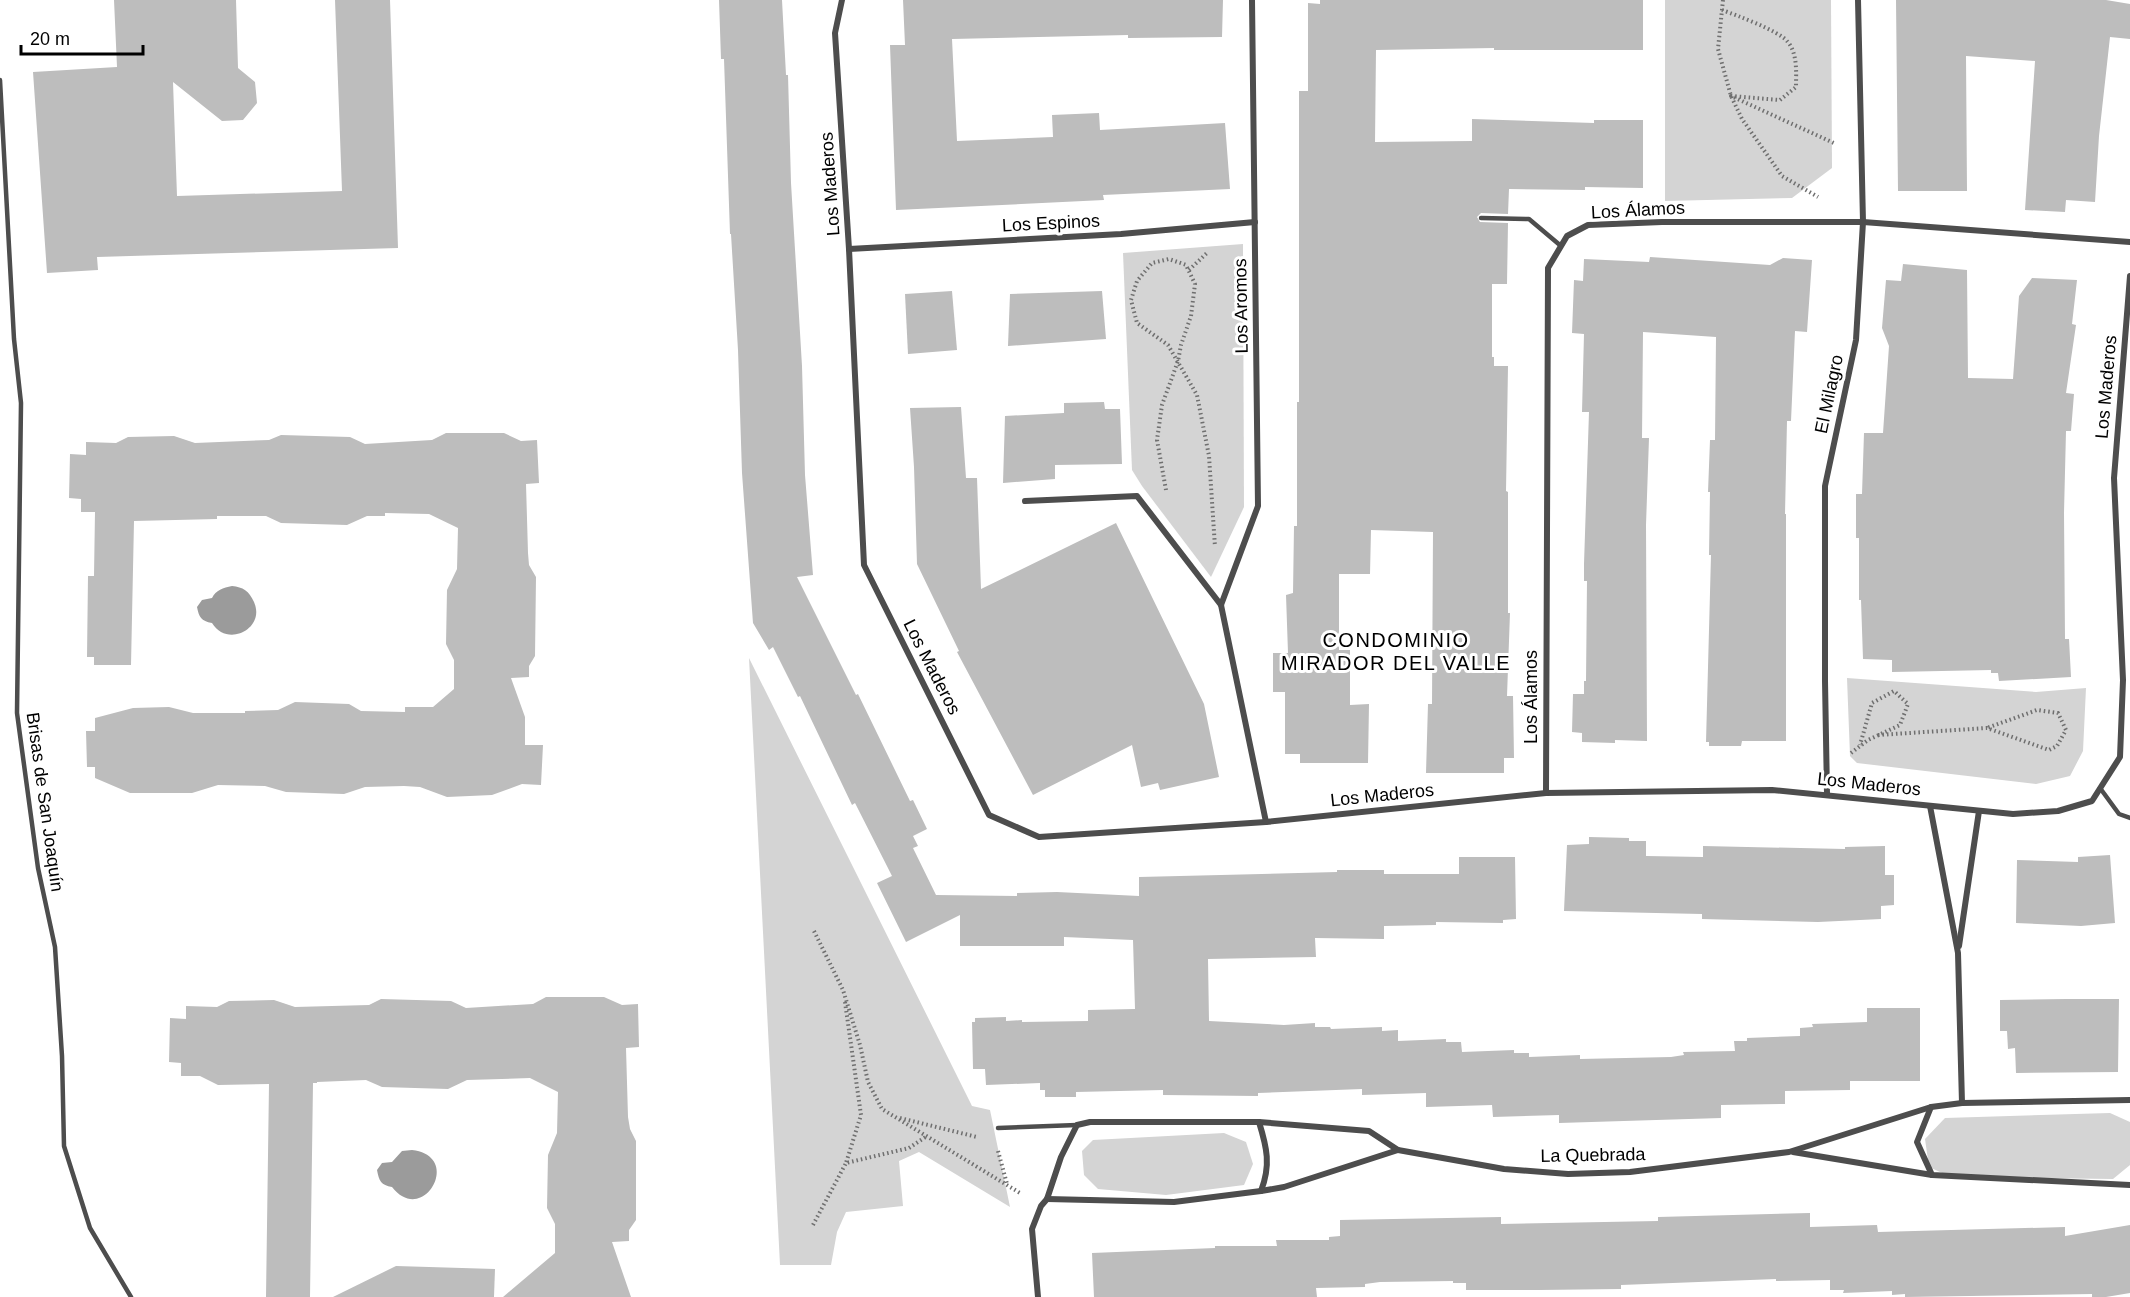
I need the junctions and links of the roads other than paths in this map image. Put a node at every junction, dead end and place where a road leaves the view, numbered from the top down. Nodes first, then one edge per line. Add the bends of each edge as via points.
1 (842, 0) edge
2 (1252, 0) edge
3 (1858, 0) edge
4 (0, 80) edge
5 (1481, 218) dead end
6 (1255, 222) junction
7 (1863, 222) junction
8 (2130, 242) edge
9 (1562, 246) junction
10 (849, 249) junction
11 (2130, 276) edge
12 (1025, 501) dead end
13 (1221, 605) junction
14 (2100, 788) junction
15 (1546, 793) junction
16 (1827, 794) junction
17 (1930, 806) junction
18 (1979, 811) junction
19 (2130, 818) edge
20 (1266, 822) junction
21 (1958, 953) junction
22 (2130, 1100) edge
23 (1962, 1103) junction
24 (1931, 1107) junction
25 (1259, 1122) junction
26 (1077, 1125) junction
27 (998, 1128) dead end
28 (1398, 1150) junction
29 (1789, 1152) junction
30 (1932, 1175) junction
31 (2130, 1185) edge
32 (1261, 1191) junction
33 (1047, 1199) junction
34 (131, 1297) edge
35 (1038, 1297) edge

1 - 10 street, Los Maderos via 835,33
2 - 6 street, Los Aromos
3 - 7 street, El Milagro
4 - 34 lane, Brisas de San Joaquín via 21,403 17,713 38,868 55,947 64,1146 90,1228
5 - 9 lane via 1529,219
6 - 10 street, Los Espinos via 1121,234
6 - 13 street, Los Aromos via 1258,506
7 - 8 street, Los Álamos
7 - 9 street, Los Álamos via 1588,225 1567,236
7 - 16 street, El Milagro via 1856,340 1825,486
9 - 15 street, Los Álamos via 1548,268
10 - 20 street, Los Maderos via 864,565 989,815 1039,837
11 - 14 street, Los Maderos via 2114,478 2123,680 2120,757
12 - 13 street via 1137,496
13 - 20 street
14 - 18 street, Los Maderos via 2092,801 2058,811
14 - 19 lane via 2119,814
15 - 16 street, Los Maderos via 1772,790
15 - 20 street, Los Maderos
16 - 17 street, Los Maderos
17 - 18 street, Los Maderos
17 - 21 street
18 - 21 street
21 - 23 street
22 - 23 street, La Quebrada
23 - 24 street, La Quebrada
24 - 29 street, La Quebrada
24 - 30 street via 1917,1142
25 - 26 street, La Quebrada
25 - 28 street, La Quebrada via 1369,1131
25 - 32 street via 1268,1173
26 - 27 lane
26 - 33 street
28 - 29 street, La Quebrada via 1504,1169 1568,1174 1630,1172
28 - 32 street, La Quebrada
29 - 30 street, La Quebrada
30 - 31 street, La Quebrada
32 - 33 street, La Quebrada via 1174,1202
33 - 35 street via 1032,1229

